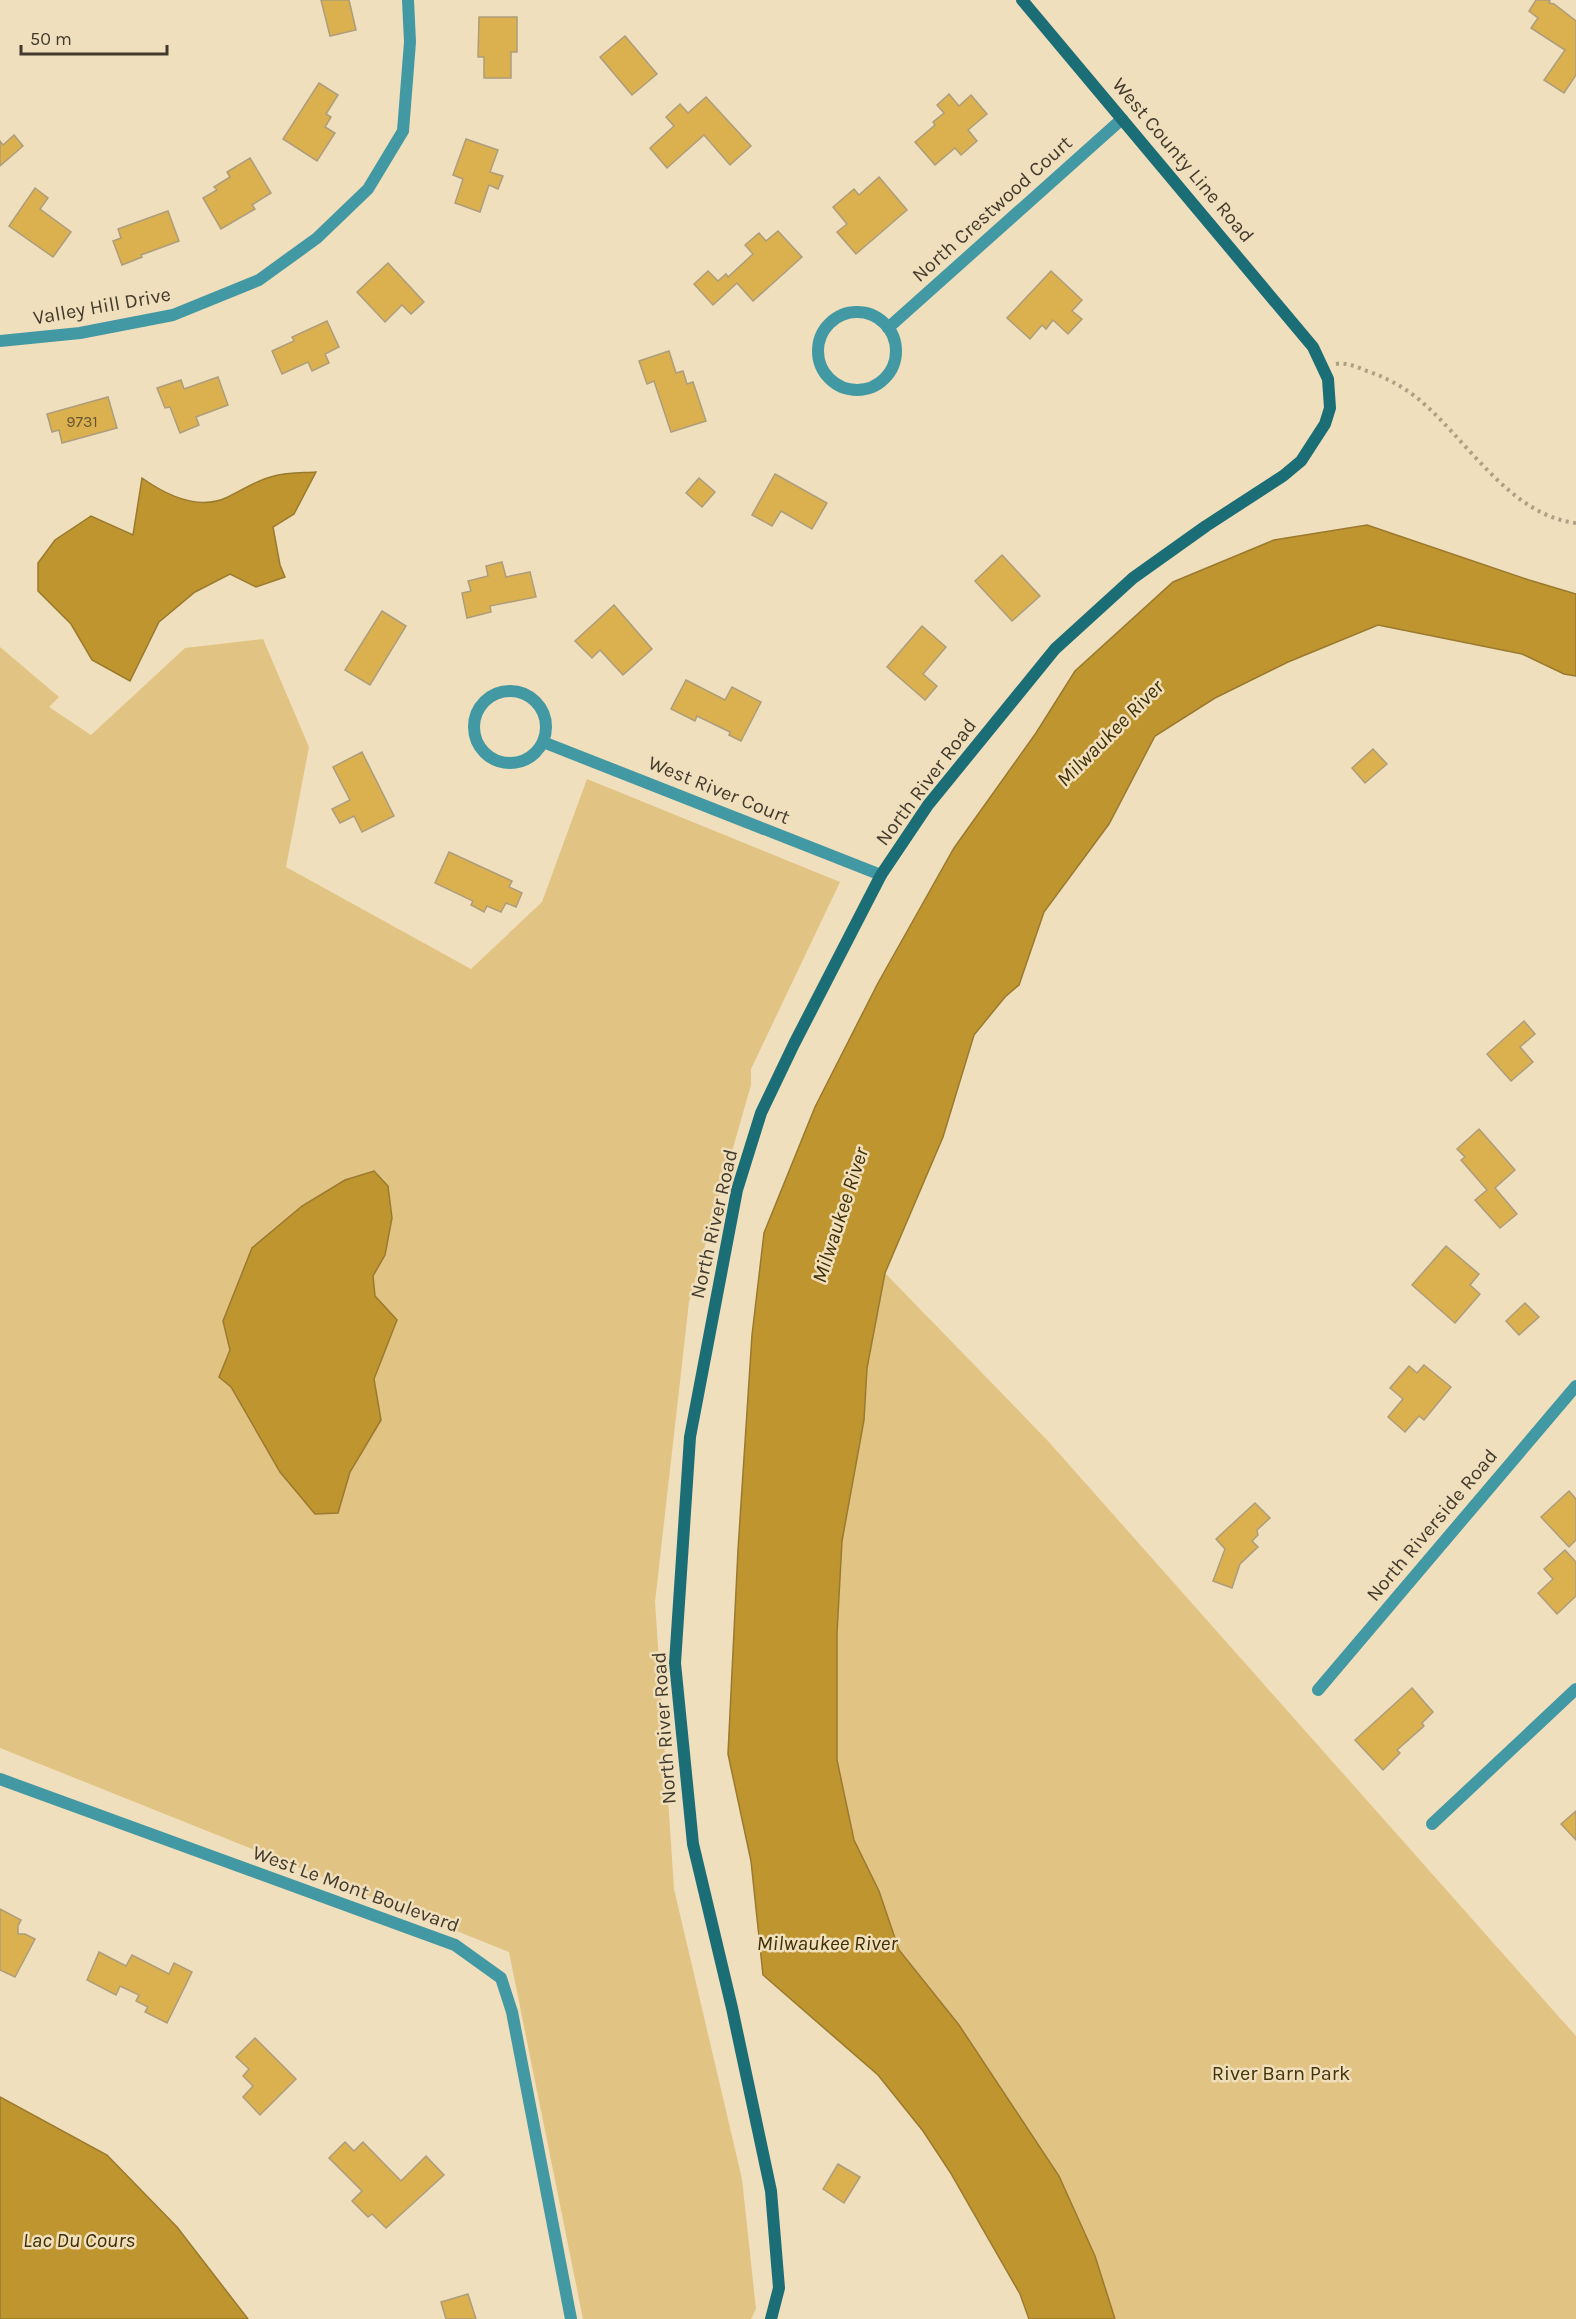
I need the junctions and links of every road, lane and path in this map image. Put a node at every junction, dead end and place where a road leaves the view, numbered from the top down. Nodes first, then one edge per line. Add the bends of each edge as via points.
1 (408, 0) edge
2 (1022, 0) edge
3 (1122, 119) junction
4 (888, 328) junction
5 (0, 341) edge
6 (1313, 347) joint
7 (1323, 366) junction
8 (1576, 523) edge
9 (543, 742) junction
10 (881, 875) junction
11 (1576, 1386) edge
12 (1576, 1689) edge
13 (1318, 1690) dead end
14 (0, 1779) edge
15 (1432, 1824) dead end
16 (571, 2319) edge
17 (771, 2319) edge

1 - 5 street, Valley Hill Drive via 411,42 403,130 368,189 317,238 259,280 173,315 80,333
2 - 3 street, West County Line Road
3 - 4 street, North Crestwood Court
3 - 6 street, West County Line Road
4 - 4 street via 879,319 855,312 832,322 823,331 818,356 829,379 852,390 878,385 894,365 895,346
6 - 7 street, North River Road
7 - 8 path via 1341,363 1398,384 1430,409 1518,497 1553,518
7 - 10 street, North River Road via 1330,408 1325,424 1301,461 1133,578 1055,649 928,806
9 - 9 street via 545,717 530,697 518,692 494,694 476,712 474,735 486,754 496,761 518,763 529,758
9 - 10 street, West River Court
10 - 17 street, North River Road via 761,1113 737,1190 690,1437 675,1663 693,1844 771,2191 779,2288
11 - 13 street, North Riverside Road
12 - 15 street
14 - 16 street, West Le Mont Boulevard via 455,1945 501,1978 512,2012

